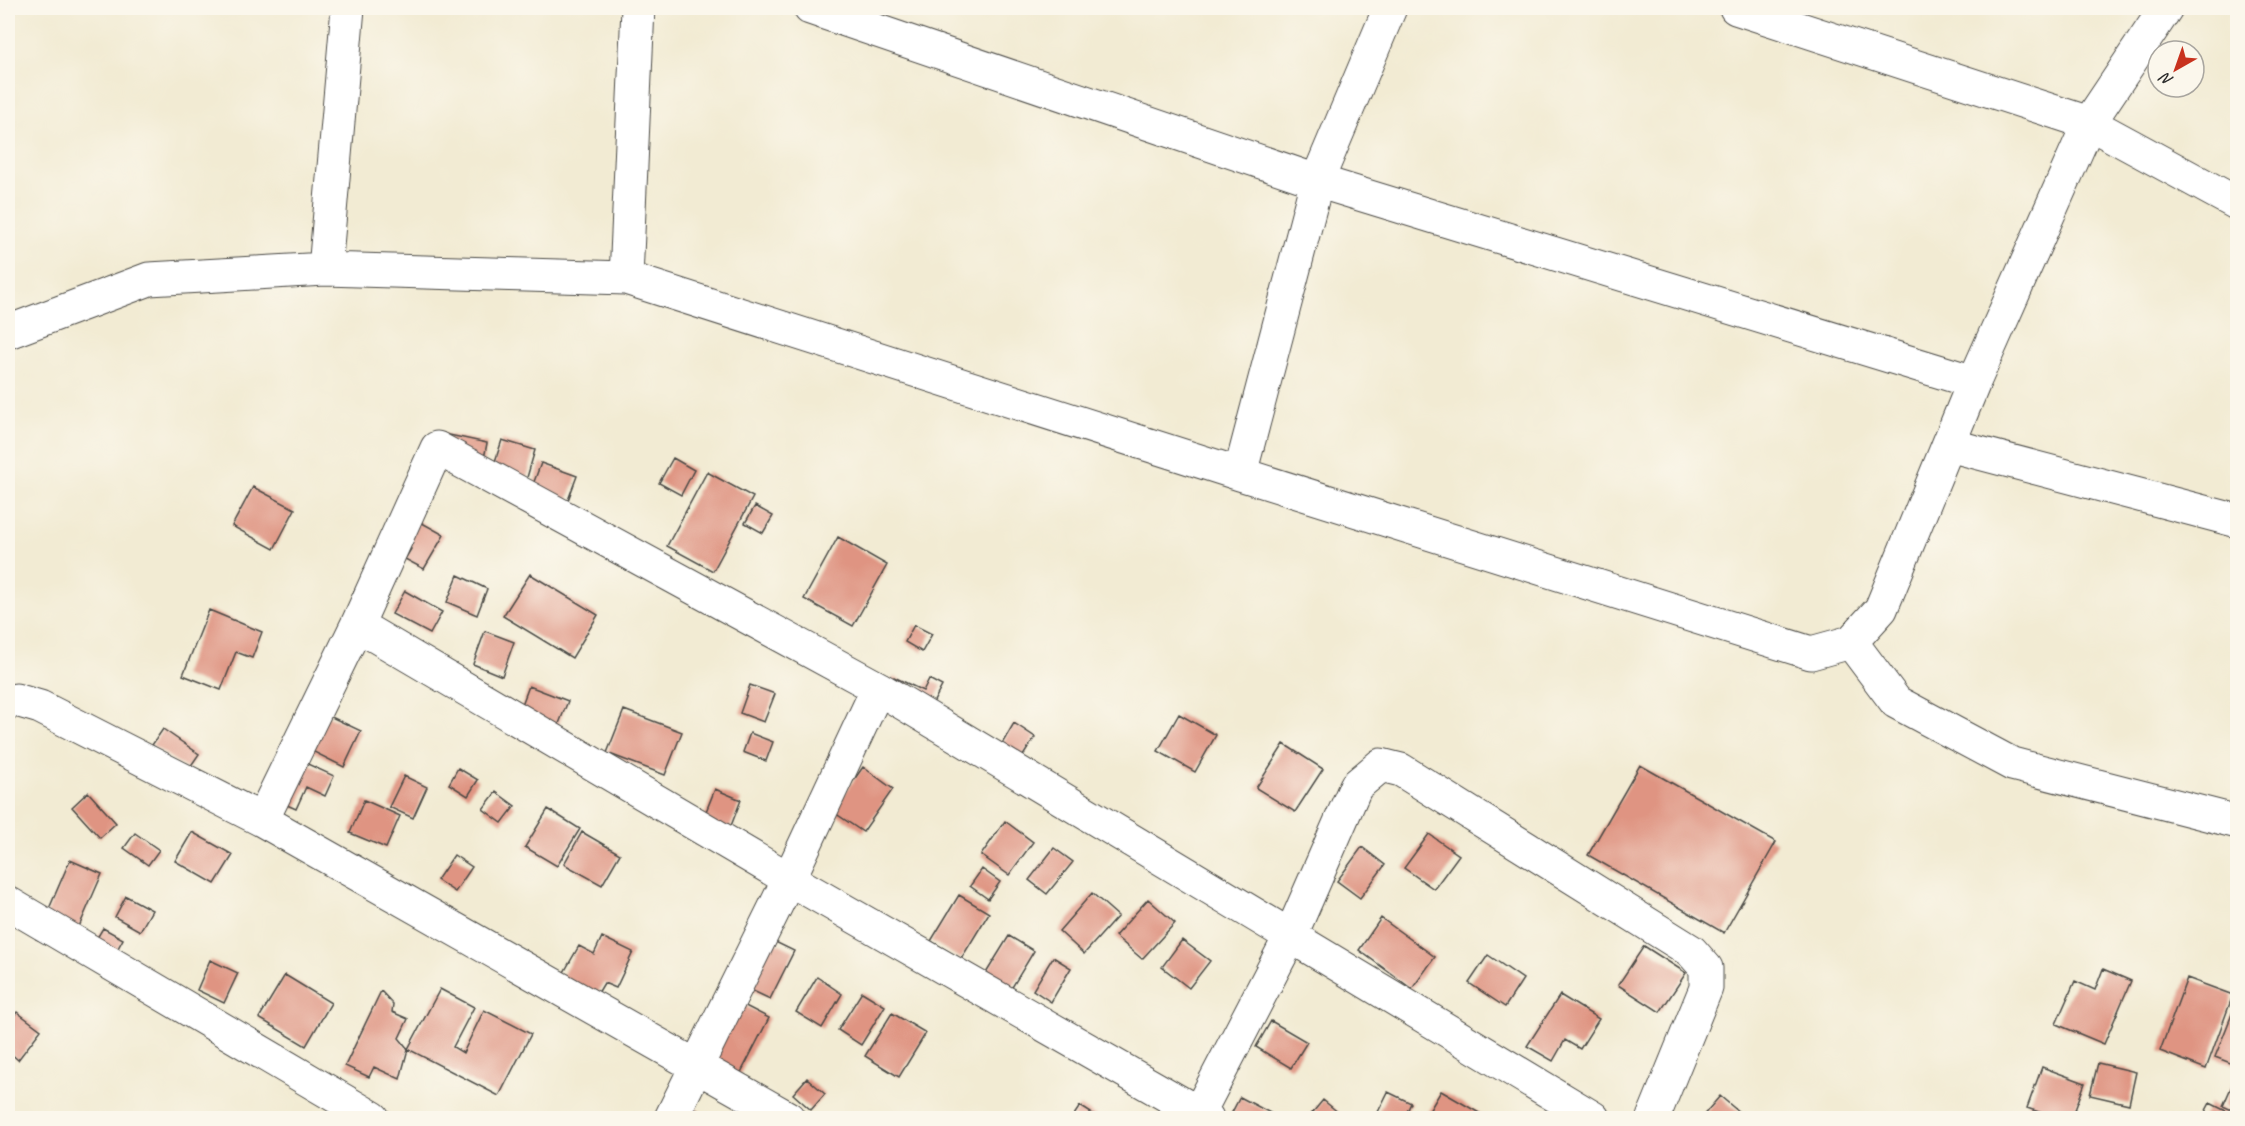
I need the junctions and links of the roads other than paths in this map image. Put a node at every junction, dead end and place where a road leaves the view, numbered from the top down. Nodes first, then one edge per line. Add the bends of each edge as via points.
1 (348, 8) edge
2 (638, 8) edge
3 (810, 8) edge
4 (1390, 8) edge
5 (1736, 8) edge
6 (2166, 8) edge
7 (2089, 123) junction
8 (1317, 181) junction
9 (2238, 204) edge
10 (325, 269) junction
11 (626, 278) junction
12 (8, 332) edge
13 (1974, 382) junction
14 (1949, 445) junction
15 (1240, 474) junction
16 (2238, 521) edge
17 (357, 625) junction
18 (1851, 642) junction
19 (878, 688) junction
20 (8, 702) edge
21 (261, 820) junction
22 (2238, 822) edge
23 (789, 879) junction
24 (8, 903) edge
25 (1290, 937) junction
26 (696, 1066) junction
27 (1200, 1117) edge
28 (373, 1119) edge
29 (671, 1119) edge
30 (788, 1119) edge
31 (1593, 1119) edge
32 (1653, 1119) edge

1 - 10 street
2 - 11 street
3 - 8 street
4 - 8 street
5 - 7 street
6 - 7 street
7 - 9 street
7 - 13 street
8 - 13 street
8 - 15 street
10 - 11 street
10 - 12 street via 149,279
11 - 15 street
13 - 14 street
14 - 16 street
14 - 18 street via 1881,609
15 - 18 street via 1811,653
17 - 19 street via 437,448
17 - 21 street
17 - 23 street
18 - 22 street via 1896,702 2012,764
19 - 23 street
19 - 25 street
20 - 21 street via 40,706
21 - 26 street
23 - 26 street
23 - 27 street
24 - 28 street
25 - 27 street
25 - 31 street
25 - 32 street via 1356,786 1381,765 1401,770 1691,951 1706,968 1706,988
26 - 29 street
26 - 30 street

